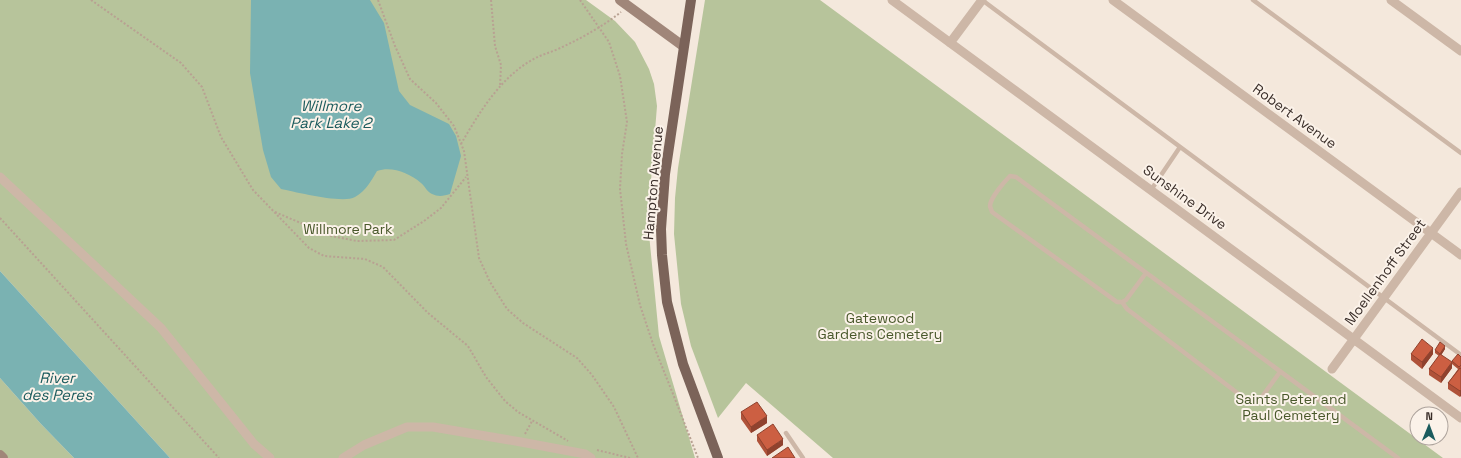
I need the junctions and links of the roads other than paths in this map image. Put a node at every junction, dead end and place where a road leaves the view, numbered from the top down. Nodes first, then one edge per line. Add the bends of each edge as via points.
1 (620, 0) edge
2 (691, 0) edge
3 (892, 0) edge
4 (982, 0) edge
5 (1113, 0) edge
6 (1253, 0) edge
7 (1391, 0) edge
8 (950, 43) junction
9 (683, 46) junction
10 (1461, 51) edge
11 (1180, 147) junction
12 (1461, 153) edge
13 (0, 177) edge
14 (1151, 190) junction
15 (1461, 192) edge
16 (1431, 233) junction
17 (1461, 255) edge
18 (1146, 273) junction
19 (1384, 299) junction
20 (1122, 302) junction
21 (1354, 339) junction
22 (1461, 355) edge
23 (1332, 369) dead end
24 (1280, 372) junction
25 (1461, 418) edge
26 (786, 433) dead end
27 (592, 453) edge
28 (0, 455) edge
29 (3, 458) edge
30 (270, 458) edge
31 (343, 458) edge
32 (718, 458) edge
33 (803, 458) edge
34 (1398, 458) edge

1 - 9 main road
2 - 9 main road, Hampton Avenue
3 - 8 street, Sunshine Drive
4 - 8 street
4 - 11 lane
5 - 16 street, Robert Avenue
6 - 12 lane
7 - 10 street
8 - 14 street, Sunshine Drive
9 - 32 main road, Hampton Avenue via 664,174 662,255 667,302 683,364
11 - 14 lane
11 - 19 lane
13 - 30 street via 161,328 254,444
14 - 21 street, Sunshine Drive
15 - 16 street, Moellenhoff Street
16 - 17 street, Robert Avenue
16 - 19 street, Moellenhoff Street
18 - 20 lane
18 - 20 lane via 1016,177 1010,176 1003,183 991,201 992,212 1117,302
18 - 24 lane
19 - 21 street, Moellenhoff Street
19 - 22 lane
20 - 24 lane via 1127,309 1244,398 1261,398
21 - 23 street, Moellenhoff Street
21 - 25 street, Sunshine Drive
24 - 34 lane
26 - 33 lane
27 - 31 street via 585,454 432,428 407,427 364,445
28 - 29 main road

